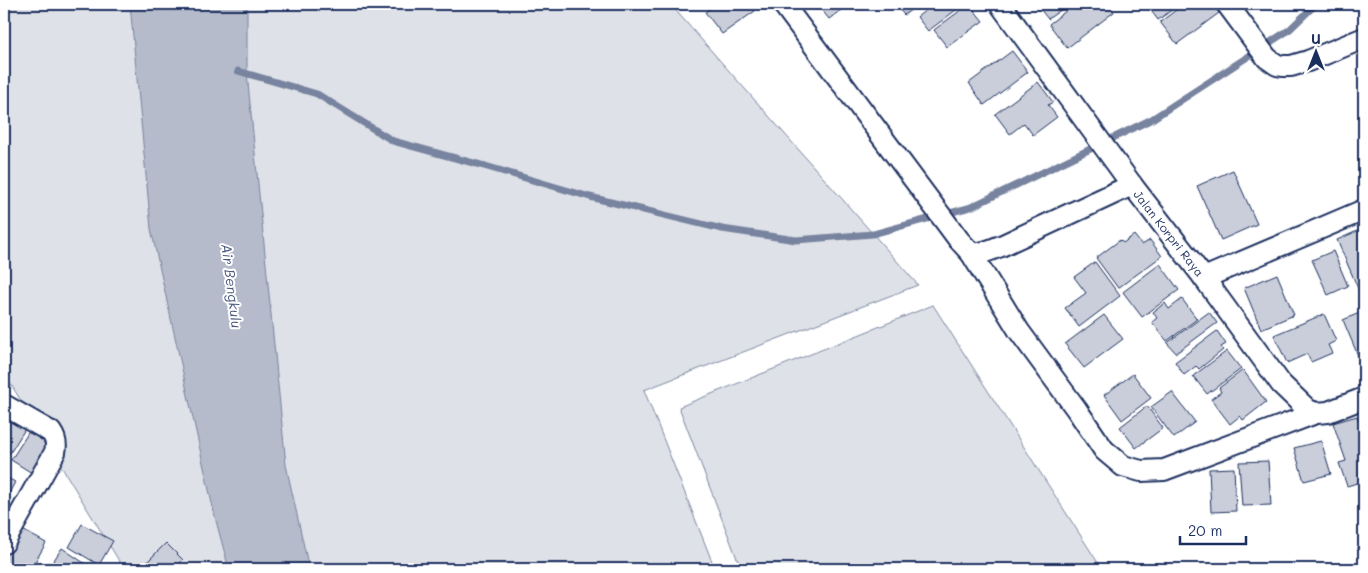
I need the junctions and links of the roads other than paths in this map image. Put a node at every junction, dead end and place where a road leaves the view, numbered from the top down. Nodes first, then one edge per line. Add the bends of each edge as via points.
1 (783, 4) edge
2 (1000, 4) edge
3 (1227, 4) edge
4 (1364, 38) edge
5 (1132, 185) junction
6 (1364, 210) edge
7 (972, 253) junction
8 (1204, 278) junction
9 (1364, 398) edge
10 (4, 405) edge
11 (1316, 413) junction
12 (4, 543) edge

1 - 7 street via 958,240
2 - 5 street, Jalan Korpri Raya
3 - 4 street via 1267,58 1277,65 1292,66
5 - 7 street via 1002,246
5 - 8 street, Jalan Korpri Raya
6 - 8 street
7 - 11 street via 1018,332 1104,450 1123,466 1141,471 1164,470
8 - 11 street, Jalan Korpri Raya via 1281,384 1308,410
9 - 11 street via 1328,412
10 - 12 street via 51,432 56,444

